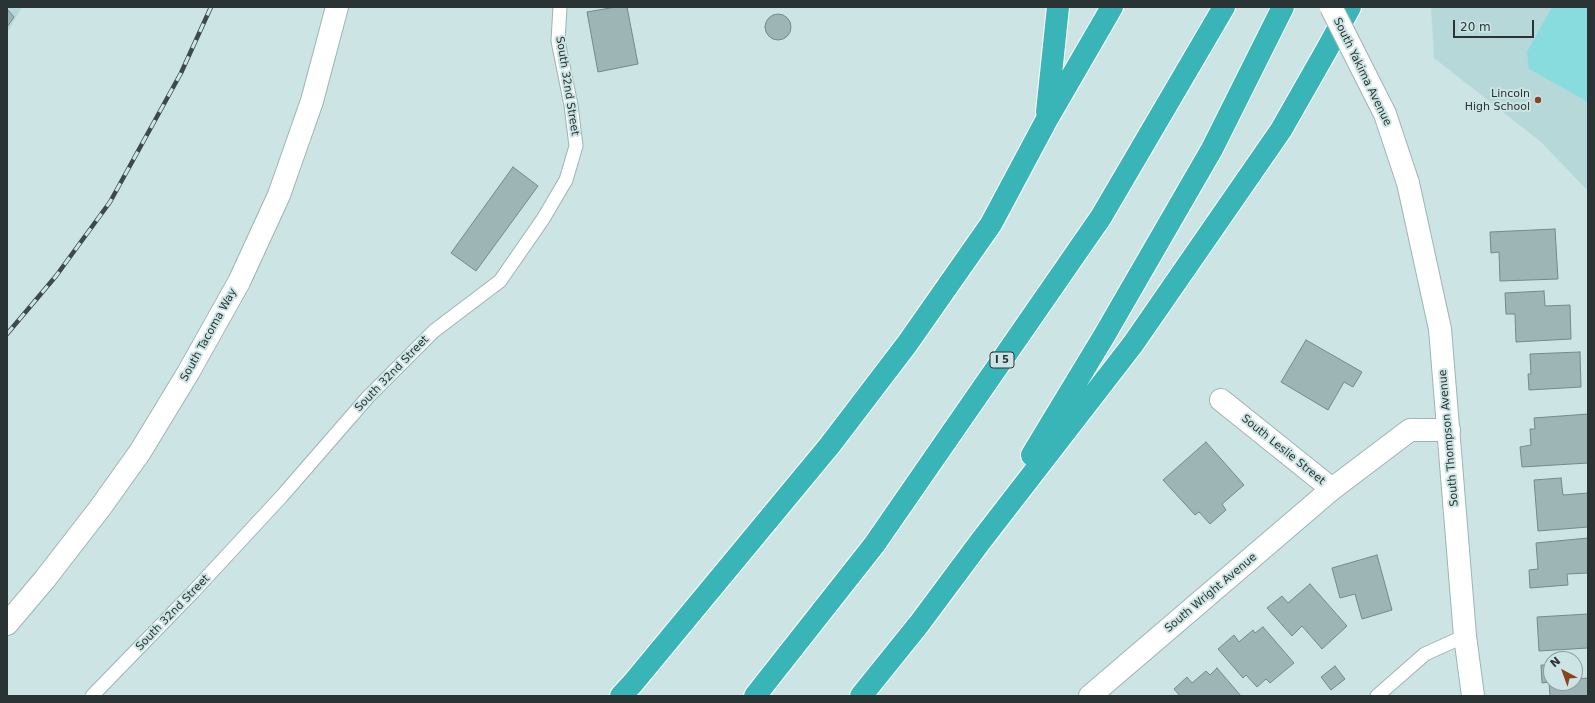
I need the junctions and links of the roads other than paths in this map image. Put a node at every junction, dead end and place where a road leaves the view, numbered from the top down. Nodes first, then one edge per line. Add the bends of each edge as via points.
1 (337, 7) edge
2 (560, 7) edge
3 (1058, 7) edge
4 (1112, 7) edge
5 (1224, 7) edge
6 (1284, 7) edge
7 (1331, 7) edge
8 (1350, 7) edge
9 (1046, 121) junction
10 (1408, 183) joint
11 (1221, 400) dead end
12 (1449, 430) junction
13 (1332, 489) junction
14 (980, 542) junction
15 (7, 624) edge
16 (1465, 636) junction
17 (92, 696) edge
18 (621, 696) edge
19 (755, 696) edge
20 (861, 696) edge
21 (1090, 696) edge
22 (1377, 696) edge
23 (1473, 696) edge

1 - 15 main road, South Tacoma Way via 312,101 282,187 239,282 140,452 96,514
2 - 17 lane, South 32nd Street via 558,41 576,146 566,180 543,219 500,281 434,331 368,397 282,496
3 - 9 highway
4 - 9 highway
5 - 19 highway, I 5 via 1101,217 874,545
6 - 14 highway via 1212,149 1104,336
7 - 10 main road, South Yakima Avenue, bridge via 1385,114
8 - 14 highway via 1281,130 1133,344
9 - 18 highway via 991,224 902,350 830,445
10 - 12 main road, South Thompson Avenue via 1440,329
11 - 13 main road, South Leslie Street
12 - 13 main road, South Leslie Street via 1410,430
12 - 16 main road, South Thompson Avenue
13 - 21 main road, South Wright Avenue
14 - 20 highway
16 - 22 lane via 1425,654
16 - 23 main road, South Thompson Avenue

